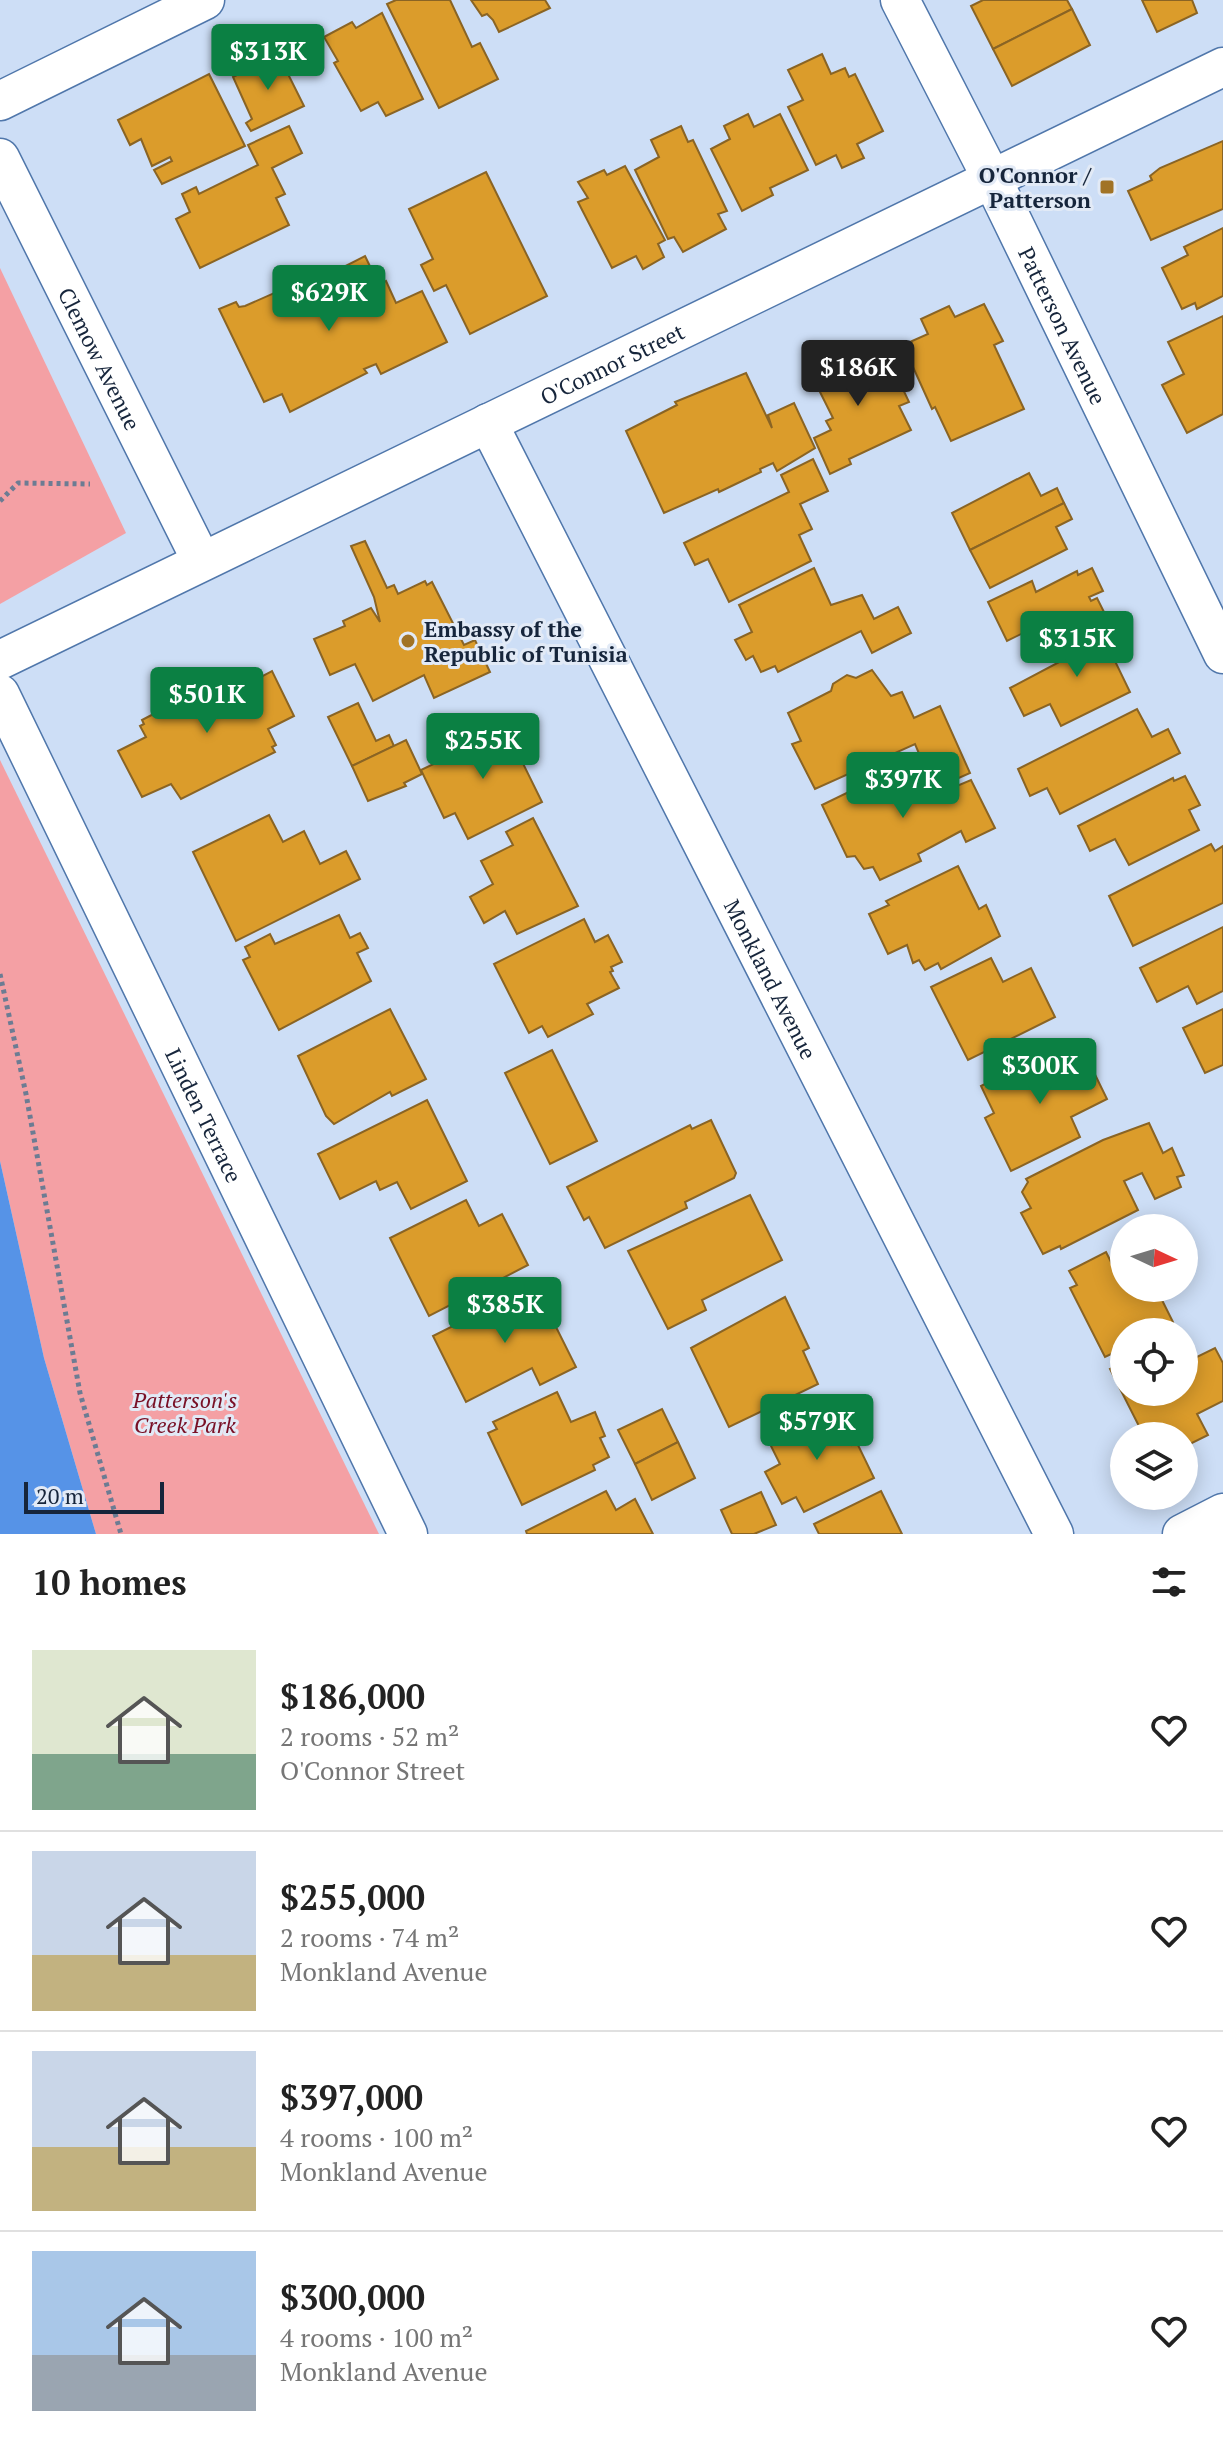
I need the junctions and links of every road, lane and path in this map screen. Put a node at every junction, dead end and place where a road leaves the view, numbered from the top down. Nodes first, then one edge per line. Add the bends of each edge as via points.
1 (205, 0) edge
2 (900, 0) edge
3 (1223, 67) edge
4 (0, 101) edge
5 (0, 158) edge
6 (993, 181) junction
7 (488, 423) junction
8 (90, 484) dead end
9 (0, 501) edge
10 (201, 560) junction
11 (1223, 654) edge
12 (0, 660) edge
13 (0, 694) edge
14 (0, 974) edge
15 (1223, 1513) edge
16 (121, 1534) edge
17 (408, 1534) edge
18 (1054, 1534) edge
19 (1182, 1534) edge

1 - 4 street
2 - 6 street, Patterson Avenue
3 - 6 street, O'Connor Street
5 - 10 street, Clemow Avenue
6 - 7 street, O'Connor Street
6 - 11 street, Patterson Avenue
7 - 10 street, O'Connor Street
7 - 18 street, Monkland Avenue
8 - 9 path via 18,483
10 - 12 street, O'Connor Street
13 - 17 street, Linden Terrace
14 - 16 path via 80,1393
15 - 19 street

